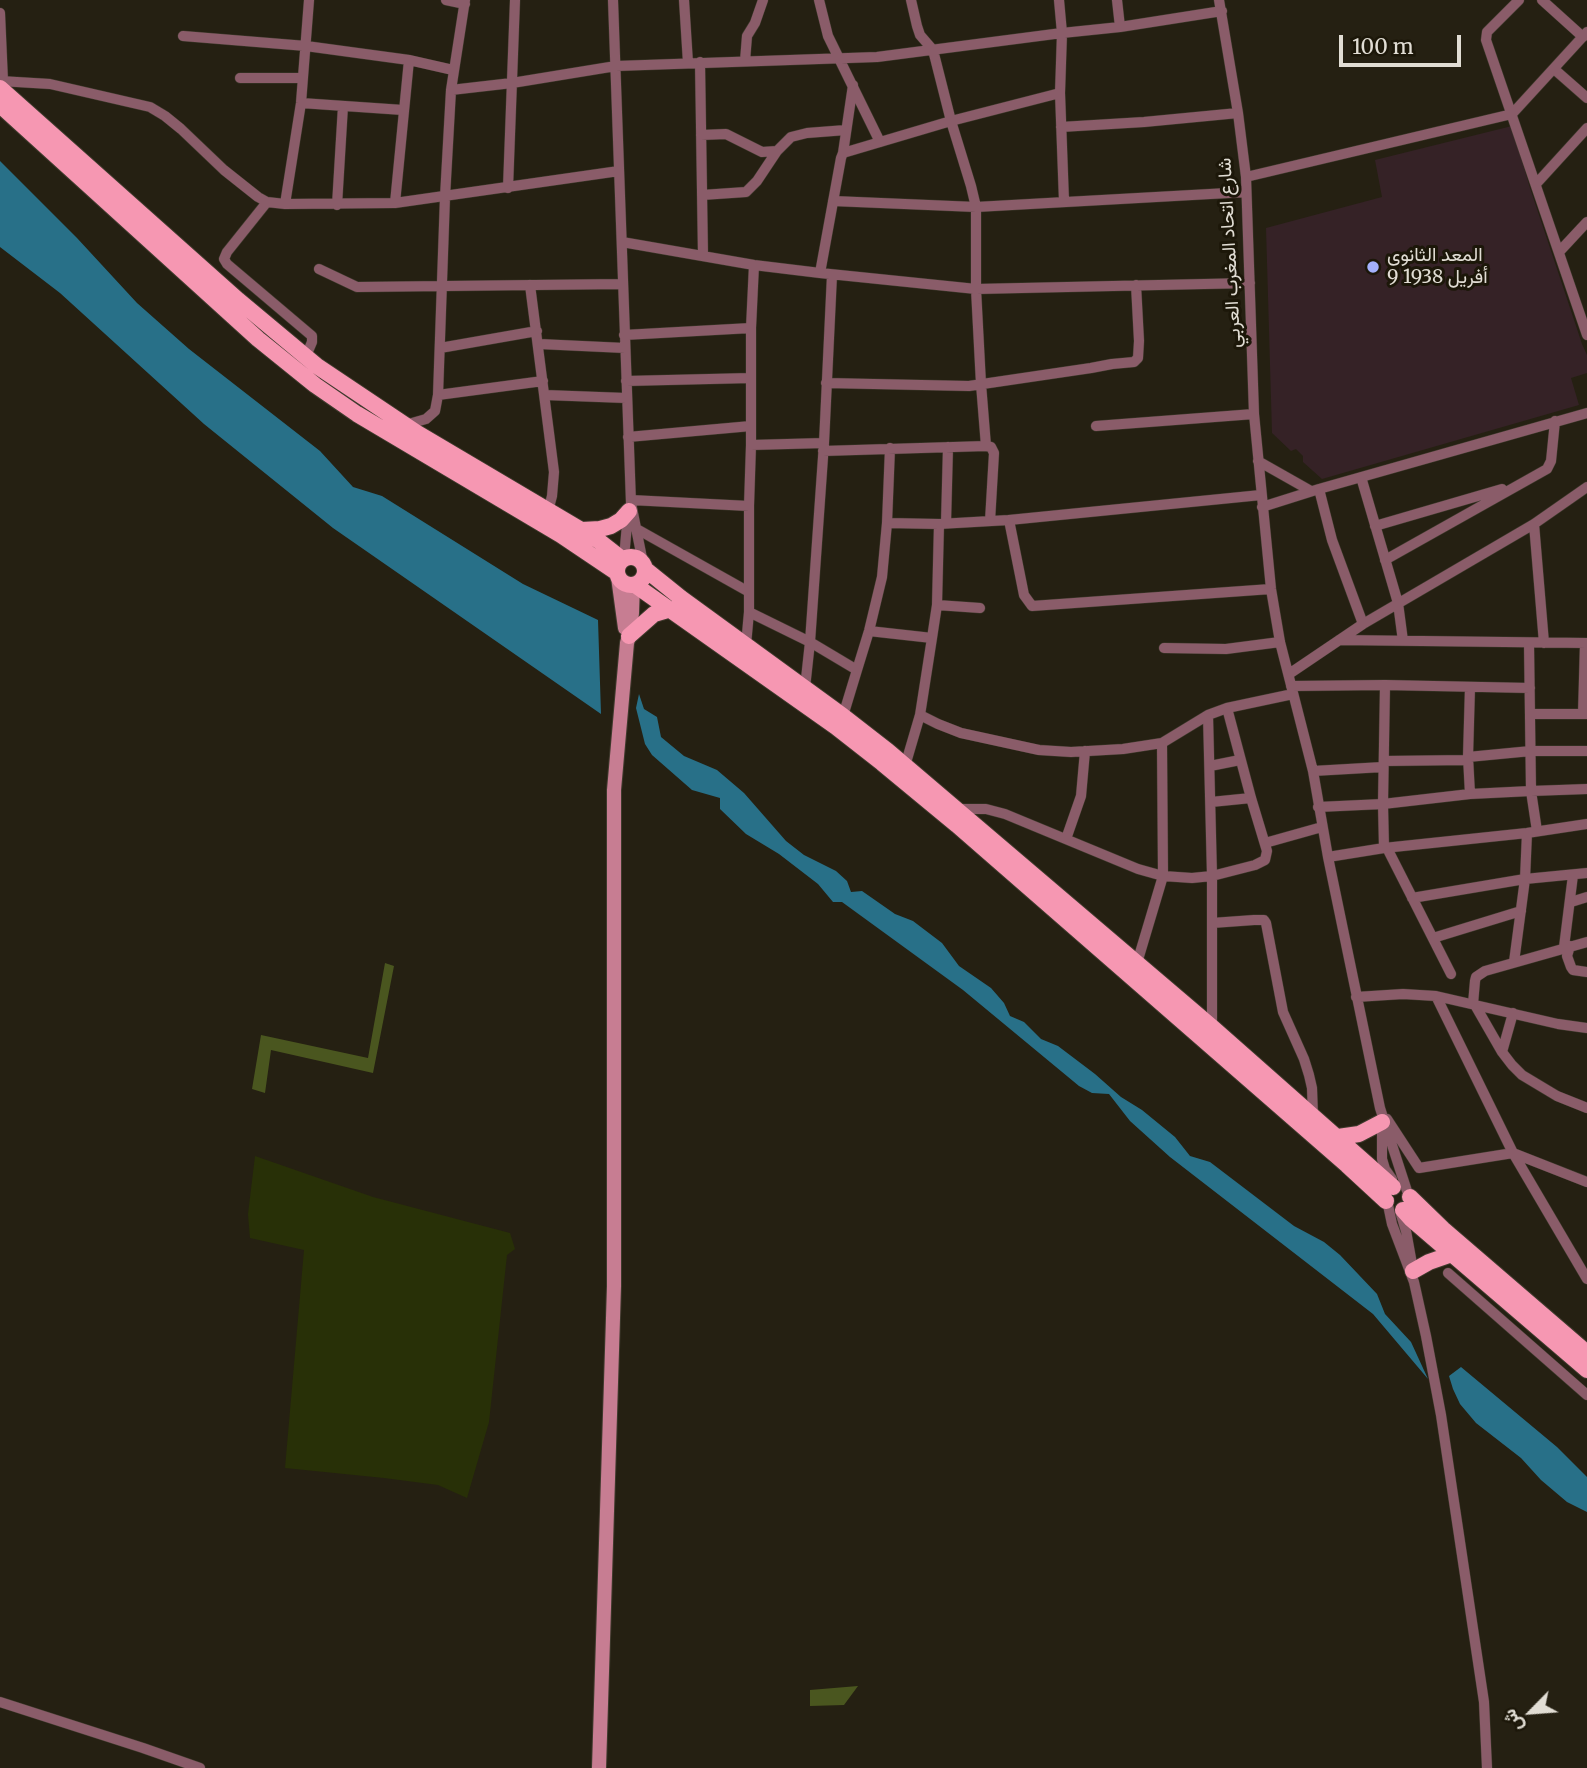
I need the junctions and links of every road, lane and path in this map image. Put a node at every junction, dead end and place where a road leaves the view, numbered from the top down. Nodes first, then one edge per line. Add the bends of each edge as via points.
1 (309, 0) edge
2 (446, 0) edge
3 (515, 0) edge
4 (613, 0) edge
5 (684, 0) edge
6 (763, 0) edge
7 (819, 0) edge
8 (911, 0) edge
9 (1059, 0) edge
10 (1117, 0) edge
11 (1519, 0) edge
12 (1542, 0) edge
13 (465, 2) edge
14 (1220, 5) edge
15 (0, 13) edge
16 (1120, 27) junction
17 (1062, 33) junction
18 (1585, 34) edge
19 (183, 36) dead end
20 (306, 46) junction
21 (933, 50) junction
22 (838, 57) junction
23 (409, 61) junction
24 (746, 61) junction
25 (701, 62) junction
26 (688, 63) junction
27 (616, 65) junction
28 (1554, 69) junction
29 (453, 70) junction
30 (240, 78) dead end
31 (303, 78) junction
32 (1, 83) edge
33 (512, 83) junction
34 (853, 85) junction
35 (451, 90) junction
36 (1060, 93) junction
37 (1587, 98) edge
38 (300, 103) junction
39 (0, 105) edge
40 (343, 106) junction
41 (403, 110) junction
42 (1238, 113) junction
43 (1512, 114) junction
44 (951, 121) junction
45 (1061, 127) junction
46 (1587, 128) edge
47 (846, 131) junction
48 (701, 135) junction
49 (880, 142) junction
50 (777, 151) junction
51 (843, 153) junction
52 (619, 171) junction
53 (1246, 177) junction
54 (1536, 184) junction
55 (508, 188) junction
56 (1246, 192) junction
57 (702, 195) junction
58 (445, 197) junction
59 (833, 201) junction
60 (1063, 201) junction
61 (267, 202) junction
62 (396, 203) junction
63 (285, 204) junction
64 (337, 205) junction
65 (976, 206) junction
66 (1587, 222) edge
67 (622, 242) junction
68 (1559, 252) junction
69 (703, 256) junction
70 (754, 265) junction
71 (319, 269) dead end
72 (820, 273) junction
73 (832, 275) junction
74 (1250, 283) junction
75 (623, 284) junction
76 (442, 285) junction
77 (530, 285) junction
78 (1136, 285) junction
79 (976, 289) junction
80 (1584, 317) edge
81 (751, 328) junction
82 (537, 331) junction
83 (624, 335) junction
84 (1587, 335) edge
85 (539, 344) junction
86 (440, 348) junction
87 (625, 348) junction
88 (306, 356) junction
89 (751, 378) junction
90 (543, 381) junction
91 (626, 381) junction
92 (826, 383) junction
93 (981, 384) junction
94 (438, 395) junction
95 (545, 395) junction
96 (626, 398) junction
97 (1587, 413) edge
98 (1254, 414) junction
99 (1555, 421) junction
100 (405, 425) junction
101 (751, 426) junction
102 (1097, 426) dead end
103 (628, 437) junction
104 (751, 445) junction
105 (986, 446) junction
106 (823, 447) junction
107 (948, 447) junction
108 (890, 448) junction
109 (1258, 461) junction
110 (1361, 477) junction
111 (1518, 484) junction
112 (1587, 487) edge
113 (1315, 490) junction
114 (1261, 495) junction
115 (630, 505) junction
116 (749, 506) junction
117 (1262, 507) junction
118 (548, 511) junction
119 (1009, 520) junction
120 (990, 521) junction
121 (887, 523) junction
122 (943, 523) junction
123 (1534, 524) junction
124 (1375, 526) junction
125 (635, 528) junction
126 (581, 530) junction
127 (1385, 560) junction
128 (644, 566) junction
129 (620, 567) junction
130 (634, 585) junction
131 (1271, 589) junction
132 (749, 592) junction
133 (1398, 603) junction
134 (937, 605) junction
135 (980, 608) dead end
136 (671, 609) junction
137 (749, 612) junction
138 (1363, 624) junction
139 (869, 631) junction
140 (932, 638) junction
141 (628, 639) junction
142 (1338, 640) junction
143 (1403, 641) junction
144 (810, 642) junction
145 (1280, 642) junction
146 (1530, 643) junction
147 (1544, 643) junction
148 (1586, 643) edge
149 (746, 645) junction
150 (1164, 648) dead end
151 (857, 670) junction
152 (1289, 674) junction
153 (1385, 685) junction
154 (1470, 687) junction
155 (805, 688) junction
156 (1530, 688) junction
157 (1292, 690) junction
158 (1227, 709) junction
159 (1530, 714) junction
160 (1585, 714) edge
161 (920, 715) junction
162 (1208, 715) junction
163 (843, 716) junction
164 (1162, 743) junction
165 (1085, 751) junction
166 (1531, 751) junction
167 (1587, 751) edge
168 (1468, 758) junction
169 (1240, 760) junction
170 (1384, 764) junction
171 (905, 766) junction
172 (1210, 766) junction
173 (1313, 771) junction
174 (1587, 789) edge
175 (1531, 790) junction
176 (1470, 794) junction
177 (1251, 798) junction
178 (1211, 802) junction
179 (1383, 804) junction
180 (1318, 807) junction
181 (956, 809) junction
182 (1587, 824) edge
183 (1322, 827) junction
184 (1532, 832) junction
185 (1066, 839) junction
186 (1265, 843) junction
187 (1385, 848) junction
188 (1328, 857) junction
189 (1587, 873) edge
190 (1573, 875) junction
191 (1163, 876) junction
192 (1212, 876) junction
193 (1525, 879) junction
194 (1587, 897) edge
195 (1412, 898) junction
196 (1571, 902) junction
197 (1521, 911) junction
198 (1212, 923) junction
199 (1433, 938) junction
200 (1587, 942) edge
201 (1567, 946) junction
202 (1514, 962) junction
203 (1137, 964) junction
204 (1587, 972) edge
205 (1451, 974) dead end
206 (1436, 996) junction
207 (1356, 997) junction
208 (1474, 1004) junction
209 (1513, 1013) junction
210 (1212, 1027) junction
211 (1587, 1028) edge
212 (1502, 1052) junction
213 (1587, 1108) edge
214 (1313, 1116) junction
215 (1382, 1116) junction
216 (1338, 1137) junction
217 (1513, 1153) junction
218 (1587, 1182) edge
219 (1398, 1198) junction
220 (1452, 1254) junction
221 (1584, 1266) edge
222 (1448, 1273) dead end
223 (1413, 1277) junction
224 (1587, 1279) edge
225 (1587, 1353) edge
226 (1587, 1370) edge
227 (1587, 1395) edge
228 (0, 1702) edge
229 (200, 1768) edge
230 (600, 1768) edge
231 (1487, 1768) edge

1 - 20 street
2 - 13 street
3 - 33 street
4 - 27 street
5 - 26 street
6 - 24 street via 747,36
7 - 22 street
8 - 21 street via 920,35
9 - 17 street
10 - 16 street
11 - 43 street via 1486,36
12 - 18 street
13 - 29 street
14 - 16 street
14 - 42 street, شارع اتحاد المغرب العربي
15 - 32 street
16 - 17 street
17 - 21 street
17 - 36 street
18 - 28 street
19 - 20 street
20 - 23 street
20 - 31 street
21 - 22 street
21 - 44 street
22 - 24 street
22 - 34 street
23 - 29 street
23 - 41 street
24 - 25 street
25 - 26 street
25 - 48 street
26 - 27 street
27 - 33 street
27 - 52 street
28 - 37 street
28 - 43 street
29 - 35 street
30 - 31 street
31 - 38 street
32 - 61 street via 50,84 150,107
32 - 88 main road
33 - 35 street
33 - 55 street
34 - 47 street
34 - 49 street
35 - 58 street
36 - 44 street
36 - 45 street
38 - 40 street
38 - 63 street
39 - 129 main road via 282,360 357,414
40 - 41 street
40 - 64 street
41 - 62 street
42 - 45 street
42 - 53 street, شارع اتحاد المغرب العربي
43 - 53 street
43 - 54 street
44 - 49 street
44 - 65 street
45 - 60 street
46 - 54 street
47 - 50 street via 807,133 791,138
47 - 51 street
48 - 50 street via 726,134 762,152
48 - 57 street
49 - 51 street
50 - 57 street via 746,192
51 - 59 street
52 - 55 street
52 - 67 street
53 - 56 street, شارع اتحاد المغرب العربي
54 - 68 street
55 - 58 street
56 - 60 street
56 - 74 street, شارع اتحاد المغرب العربي
57 - 69 street
58 - 62 street
58 - 76 street
59 - 65 street
59 - 72 street
60 - 65 street
61 - 63 street
61 - 88 street via 224,259 312,336
62 - 64 street
63 - 64 street
65 - 79 street
66 - 68 street
67 - 69 street
67 - 75 street
68 - 80 street
69 - 70 street
70 - 72 street
70 - 81 street
71 - 76 street via 357,288
72 - 73 street
73 - 79 street
73 - 92 street
74 - 78 street
74 - 98 street, شارع اتحاد المغرب العربي
75 - 77 street
75 - 83 street
76 - 77 street
76 - 86 street
77 - 82 street
78 - 79 street
78 - 93 street via 1136,361
79 - 93 street
80 - 84 street
81 - 83 street
81 - 89 street
82 - 85 street
82 - 86 street
83 - 87 street
85 - 87 street
85 - 90 street
86 - 94 street
87 - 91 street
88 - 100 main road
89 - 91 street
89 - 101 street
90 - 94 street
90 - 95 street
91 - 96 street
92 - 93 street
92 - 106 street
93 - 105 street
94 - 100 street via 435,411
95 - 96 street
95 - 118 street via 554,472
96 - 103 street
97 - 99 street
98 - 102 street
98 - 109 street, شارع اتحاد المغرب العربي
99 - 110 street
99 - 111 street via 1549,466
100 - 118 main road
101 - 103 street
101 - 104 street
103 - 115 street
104 - 106 street
104 - 116 street
105 - 107 street
105 - 120 street via 995,453
106 - 108 street
106 - 144 street
107 - 108 street
107 - 122 street
108 - 121 street
109 - 113 street
109 - 114 street, شارع اتحاد المغرب العربي
110 - 113 street
110 - 124 street
111 - 124 street
111 - 127 street
112 - 123 street
113 - 117 street
113 - 138 street
114 - 117 street, شارع اتحاد المغرب العربي
114 - 119 street
115 - 116 street
115 - 125 street
115 - 126 main road via 611,526
115 - 129 street
116 - 132 street
117 - 131 street, شارع اتحاد المغرب العربي
118 - 126 main road
119 - 120 street
119 - 131 street via 1024,594 1032,606
120 - 122 street
121 - 122 street
121 - 139 street via 882,577
122 - 134 street
123 - 133 street
123 - 147 street
124 - 127 street
125 - 128 street
125 - 132 street
126 - 129 main road
127 - 133 street
128 - 129 main road via 635,556
128 - 130 main road via 643,578
128 - 149 main road
129 - 130 main road via 625,584
129 - 141 street
130 - 136 main road
130 - 141 street
131 - 145 street, شارع اتحاد المغرب العربي
132 - 137 street
133 - 138 street
133 - 143 street
134 - 135 street
134 - 140 street
136 - 141 main road via 654,614
136 - 219 main road via 836,727 946,816 1337,1156
137 - 144 street
137 - 149 street
138 - 142 street
139 - 140 street
139 - 151 street
140 - 161 street
141 - 230 street via 614,790 614,1286
142 - 143 street
142 - 152 street
143 - 146 street
144 - 151 street
144 - 155 street
145 - 150 street via 1226,649
145 - 152 street, شارع اتحاد المغرب العربي
146 - 147 street
146 - 156 street
147 - 148 street
148 - 160 street
149 - 155 main road
151 - 163 street
152 - 157 street, شارع اتحاد المغرب العربي
153 - 154 street
153 - 157 street
153 - 170 street
154 - 156 street
154 - 168 street
155 - 163 main road
156 - 159 street
157 - 158 street
157 - 173 street, شارع اتحاد المغرب العربي
158 - 162 street
158 - 169 street
159 - 160 street
159 - 166 street
161 - 165 street via 961,733 1014,746
161 - 171 street
162 - 164 street
162 - 172 street
163 - 171 main road
164 - 165 street
164 - 191 street
165 - 185 street via 1081,796
166 - 167 street
166 - 168 street
166 - 175 street
168 - 170 street
168 - 176 street
169 - 172 street
169 - 177 street
170 - 173 street
170 - 179 street
171 - 181 main road
172 - 178 street
173 - 180 street, شارع اتحاد المغرب العربي
174 - 175 street
175 - 176 street
175 - 184 street
176 - 179 street
177 - 178 street
177 - 186 street
178 - 192 street
179 - 180 street
179 - 187 street
180 - 183 street, شارع اتحاد المغرب العربي
181 - 185 street via 1005,814
181 - 203 main road
182 - 184 street
183 - 186 street
183 - 188 street, شارع اتحاد المغرب العربي
184 - 187 street
184 - 193 street
185 - 191 street
186 - 192 street via 1268,855 1263,862
187 - 188 street
187 - 195 street
188 - 207 street, شارع اتحاد المغرب العربي
189 - 190 street
190 - 193 street
190 - 196 street
191 - 192 street
191 - 203 street
192 - 198 street
193 - 195 street
193 - 197 street
194 - 196 street
195 - 199 street
196 - 201 street
197 - 199 street
197 - 202 street
198 - 210 street
198 - 214 street via 1265,920 1283,1012 1312,1088
199 - 205 street
200 - 201 street
201 - 202 street
201 - 204 street via 1570,967
202 - 208 street via 1476,977
203 - 210 main road
206 - 207 street
206 - 208 street
206 - 217 street
207 - 215 street, شارع اتحاد المغرب العربي
208 - 209 street
208 - 212 street
209 - 211 street
209 - 212 street
210 - 214 main road
212 - 213 street via 1532,1082
214 - 216 main road
215 - 216 main road via 1359,1134
215 - 217 street via 1419,1168
215 - 219 street
216 - 219 main road
217 - 218 street
217 - 221 street
219 - 220 main road
219 - 223 street via 1392,1224
219 - 225 main road via 1443,1229
220 - 223 main road via 1429,1262
220 - 226 main road
221 - 224 street
222 - 227 street
223 - 231 street via 1441,1415 1484,1702
228 - 229 street

